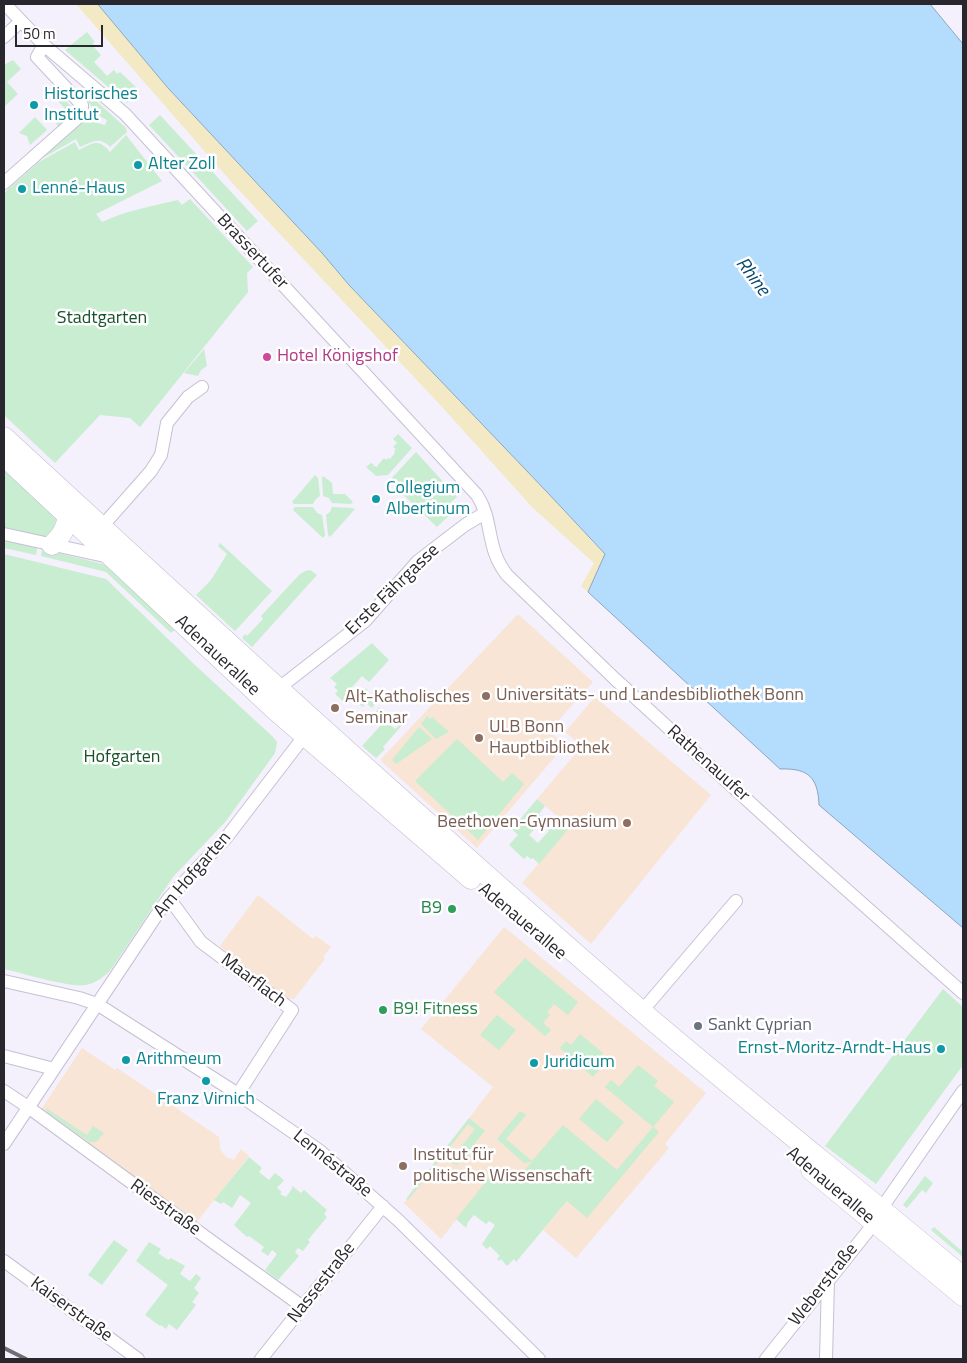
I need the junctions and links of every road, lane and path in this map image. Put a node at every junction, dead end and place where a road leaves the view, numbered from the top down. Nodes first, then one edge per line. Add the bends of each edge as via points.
1 (5, 4) edge
2 (21, 21) junction
3 (4, 37) edge
4 (44, 45) junction
5 (4, 183) edge
6 (202, 387) dead end
7 (4, 437) edge
8 (4, 456) edge
9 (485, 513) junction
10 (68, 516) junction
11 (96, 532) junction
12 (4, 534) edge
13 (52, 545) junction
14 (111, 558) junction
15 (142, 565) junction
16 (279, 688) junction
17 (310, 729) junction
18 (169, 898) junction
19 (736, 901) dead end
20 (4, 981) edge
21 (963, 993) edge
22 (97, 1004) junction
23 (642, 1011) junction
24 (4, 1056) edge
25 (54, 1069) junction
26 (4, 1091) edge
27 (963, 1091) edge
28 (238, 1094) junction
29 (28, 1107) junction
30 (4, 1144) edge
31 (383, 1206) junction
32 (877, 1216) junction
33 (4, 1261) edge
34 (963, 1277) edge
35 (828, 1280) junction
36 (963, 1296) edge
37 (303, 1307) junction
38 (138, 1359) edge
39 (261, 1359) edge
40 (539, 1359) edge
41 (766, 1359) edge
42 (826, 1359) edge

1 - 2 street, Brassertufer
2 - 3 street
2 - 4 street, Brassertufer
4 - 5 street via 37,57 82,105 83,112
4 - 9 street, Brassertufer via 125,114 477,495
6 - 11 street via 188,396 166,423 161,455 156,463
7 - 11 main road, Adenauerallee
8 - 10 main road, Adenauerallee
9 - 16 street, Erste Fährgasse via 418,561 364,621
9 - 21 street, Rathenauufer via 496,558 514,582 614,679
10 - 11 main road, Adenauerallee
10 - 13 main road via 63,534
11 - 14 main road, Adenauerallee
11 - 15 main road, Adenauerallee
12 - 13 street
13 - 14 street
14 - 15 main road
14 - 17 main road, Adenauerallee
15 - 16 main road, Adenauerallee
16 - 17 main road, Adenauerallee
17 - 18 street, Am Hofgarten via 226,838
17 - 23 main road, Adenauerallee via 452,844
17 - 32 main road, Adenauerallee via 424,840 707,1082
18 - 22 street, Am Hofgarten
18 - 28 street, Maarflach via 201,942 292,1010
19 - 23 street
20 - 22 street
22 - 25 street, Am Hofgarten
22 - 28 street, Lennéstraße
23 - 32 main road, Adenauerallee
24 - 25 street
25 - 29 street, Am Hofgarten
26 - 29 street, Riesstraße
27 - 32 street, Weberstraße
28 - 31 street, Lennéstraße via 320,1151
29 - 30 street, Am Hofgarten
29 - 37 street, Riesstraße
31 - 37 street, Nassestraße
31 - 40 street, Lennéstraße
32 - 34 main road, Adenauerallee
32 - 35 street, Weberstraße
32 - 36 main road, Adenauerallee
33 - 38 street, Kaiserstraße
35 - 41 street, Weberstraße
35 - 42 street
37 - 39 street, Nassestraße

